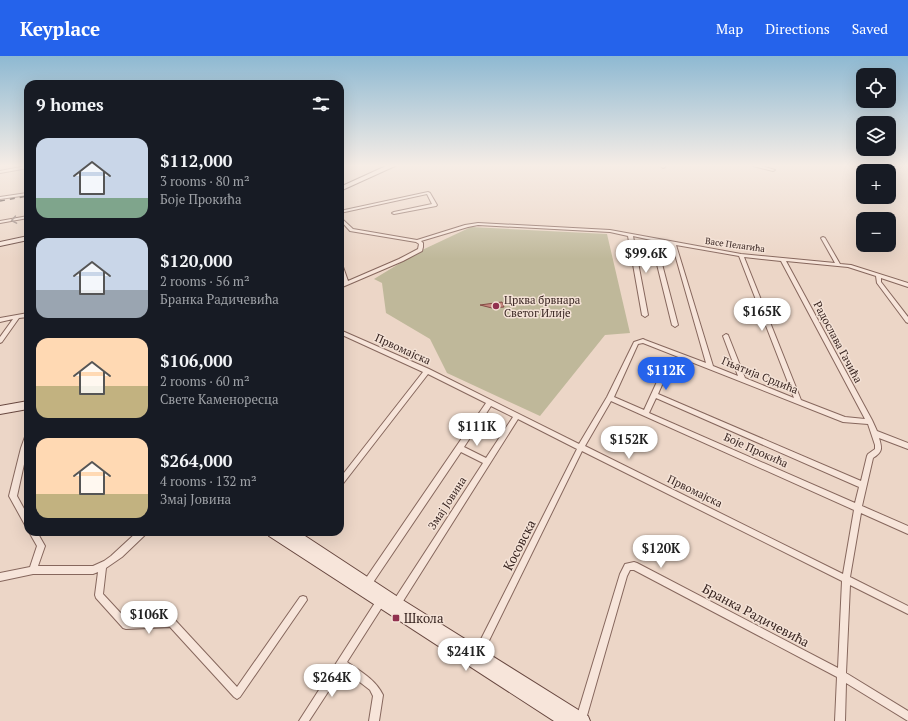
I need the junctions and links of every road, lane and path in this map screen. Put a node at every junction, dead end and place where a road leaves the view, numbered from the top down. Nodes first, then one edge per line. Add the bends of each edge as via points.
1 (409, 197) edge
2 (430, 197) edge
3 (344, 211) edge
4 (394, 213) dead end
5 (24, 218) edge
6 (0, 222) edge
7 (344, 222) edge
8 (630, 235) junction
9 (822, 238) dead end
10 (24, 239) edge
11 (653, 239) junction
12 (417, 241) junction
13 (0, 244) edge
14 (674, 244) junction
15 (741, 255) junction
16 (783, 259) junction
17 (838, 264) junction
18 (878, 275) junction
19 (344, 277) edge
20 (346, 284) joint
21 (908, 285) edge
22 (645, 315) dead end
23 (24, 316) edge
24 (17, 318) junction
25 (0, 320) edge
26 (908, 321) edge
27 (675, 325) dead end
28 (344, 334) edge
29 (726, 336) dead end
30 (643, 341) joint
31 (0, 342) edge
32 (669, 362) dead end
33 (710, 367) junction
34 (427, 371) junction
35 (742, 379) junction
36 (655, 395) junction
37 (610, 398) junction
38 (799, 402) junction
39 (490, 403) junction
40 (24, 406) edge
41 (0, 410) edge
42 (646, 413) junction
43 (517, 416) junction
44 (870, 422) junction
45 (876, 434) junction
46 (908, 446) edge
47 (581, 447) junction
48 (24, 448) edge
49 (459, 448) junction
50 (488, 462) junction
51 (344, 478) edge
52 (863, 485) junction
53 (858, 507) junction
54 (24, 516) edge
55 (908, 530) edge
56 (35, 536) edge
57 (138, 536) edge
58 (280, 536) edge
59 (299, 536) edge
60 (102, 568) junction
61 (33, 570) junction
62 (0, 577) edge
63 (846, 578) junction
64 (367, 584) junction
65 (382, 599) junction
66 (303, 600) dead end
67 (397, 603) junction
68 (908, 610) edge
69 (478, 654) junction
70 (342, 663) junction
71 (842, 675) junction
72 (908, 716) edge
73 (582, 720) edge
74 (304, 721) edge
75 (374, 721) edge
76 (566, 721) edge
77 (840, 721) edge

1 - 3 street
2 - 4 street via 435,205
5 -> 6 street
7 - 12 street via 352,230
8 - 11 street, Васе Пелагића
8 - 12 street, Васе Пелагића via 610,231 478,224
8 - 22 street
9 - 17 street
10 - 13 main road
11 - 14 street, Васе Пелагића
11 - 27 street
12 - 20 street via 421,243 420,250
14 - 15 street, Васе Пелагића
14 - 33 street
15 - 16 street, Васе Пелагића
15 - 38 street
16 - 17 street, Васе Пелагића
16 - 44 street, Радослава Гачића
17 - 18 street, Васе Пелагића
18 - 21 street, Васе Пелагића
18 - 26 street via 879,282
19 - 20 street
23 - 24 street
24 - 25 street
24 - 31 street
28 - 34 street, Првомајска
29 - 35 street
30 - 33 street, Гњатија Срдића
30 - 37 street, Косовска via 636,343
32 - 36 street
33 - 35 street, Гњатија Срдића
34 - 39 street, Првомајска
34 - 51 street
35 - 38 street, Гњатија Срдића
36 - 42 street
36 - 52 street, Боје Прокића
37 - 42 street, Боје Прокића
37 - 47 street, Косовска
38 - 44 street, Гњатија Срдића via 845,420
39 - 43 street, Првомајска
39 - 49 street, Змај Јовина
40 - 41 main road
42 - 53 street, Боје Прокића
43 - 47 street, Првомајска
43 - 50 street, Змај Јовина
44 - 45 street, Радослава Гачића
45 - 46 street
45 - 52 street via 878,449 870,456
47 - 63 street, Првомајска
47 - 69 street, Косовска
48 - 54 street via 13,496
49 - 50 street
49 - 64 street, Змај Јовина
50 - 67 street, Змај Јовина
52 - 53 street
53 - 55 street, Боје Прокића
53 - 63 street
56 - 61 street via 41,546
57 - 60 street
58 - 65 main road
59 - 64 main road
60 - 61 street
60 - 66 street via 99,595 126,625 172,623 237,694
61 - 62 street
63 - 68 street, Првомајска
63 - 71 street
64 - 65 main road
65 - 67 main road
65 - 70 street
65 - 76 main road
67 - 69 main road
69 - 73 main road
70 - 74 street
70 - 75 street via 373,687 378,695
71 - 72 street
71 - 73 street, Бранка Радичевића via 634,566 628,568 624,574
71 - 77 street

